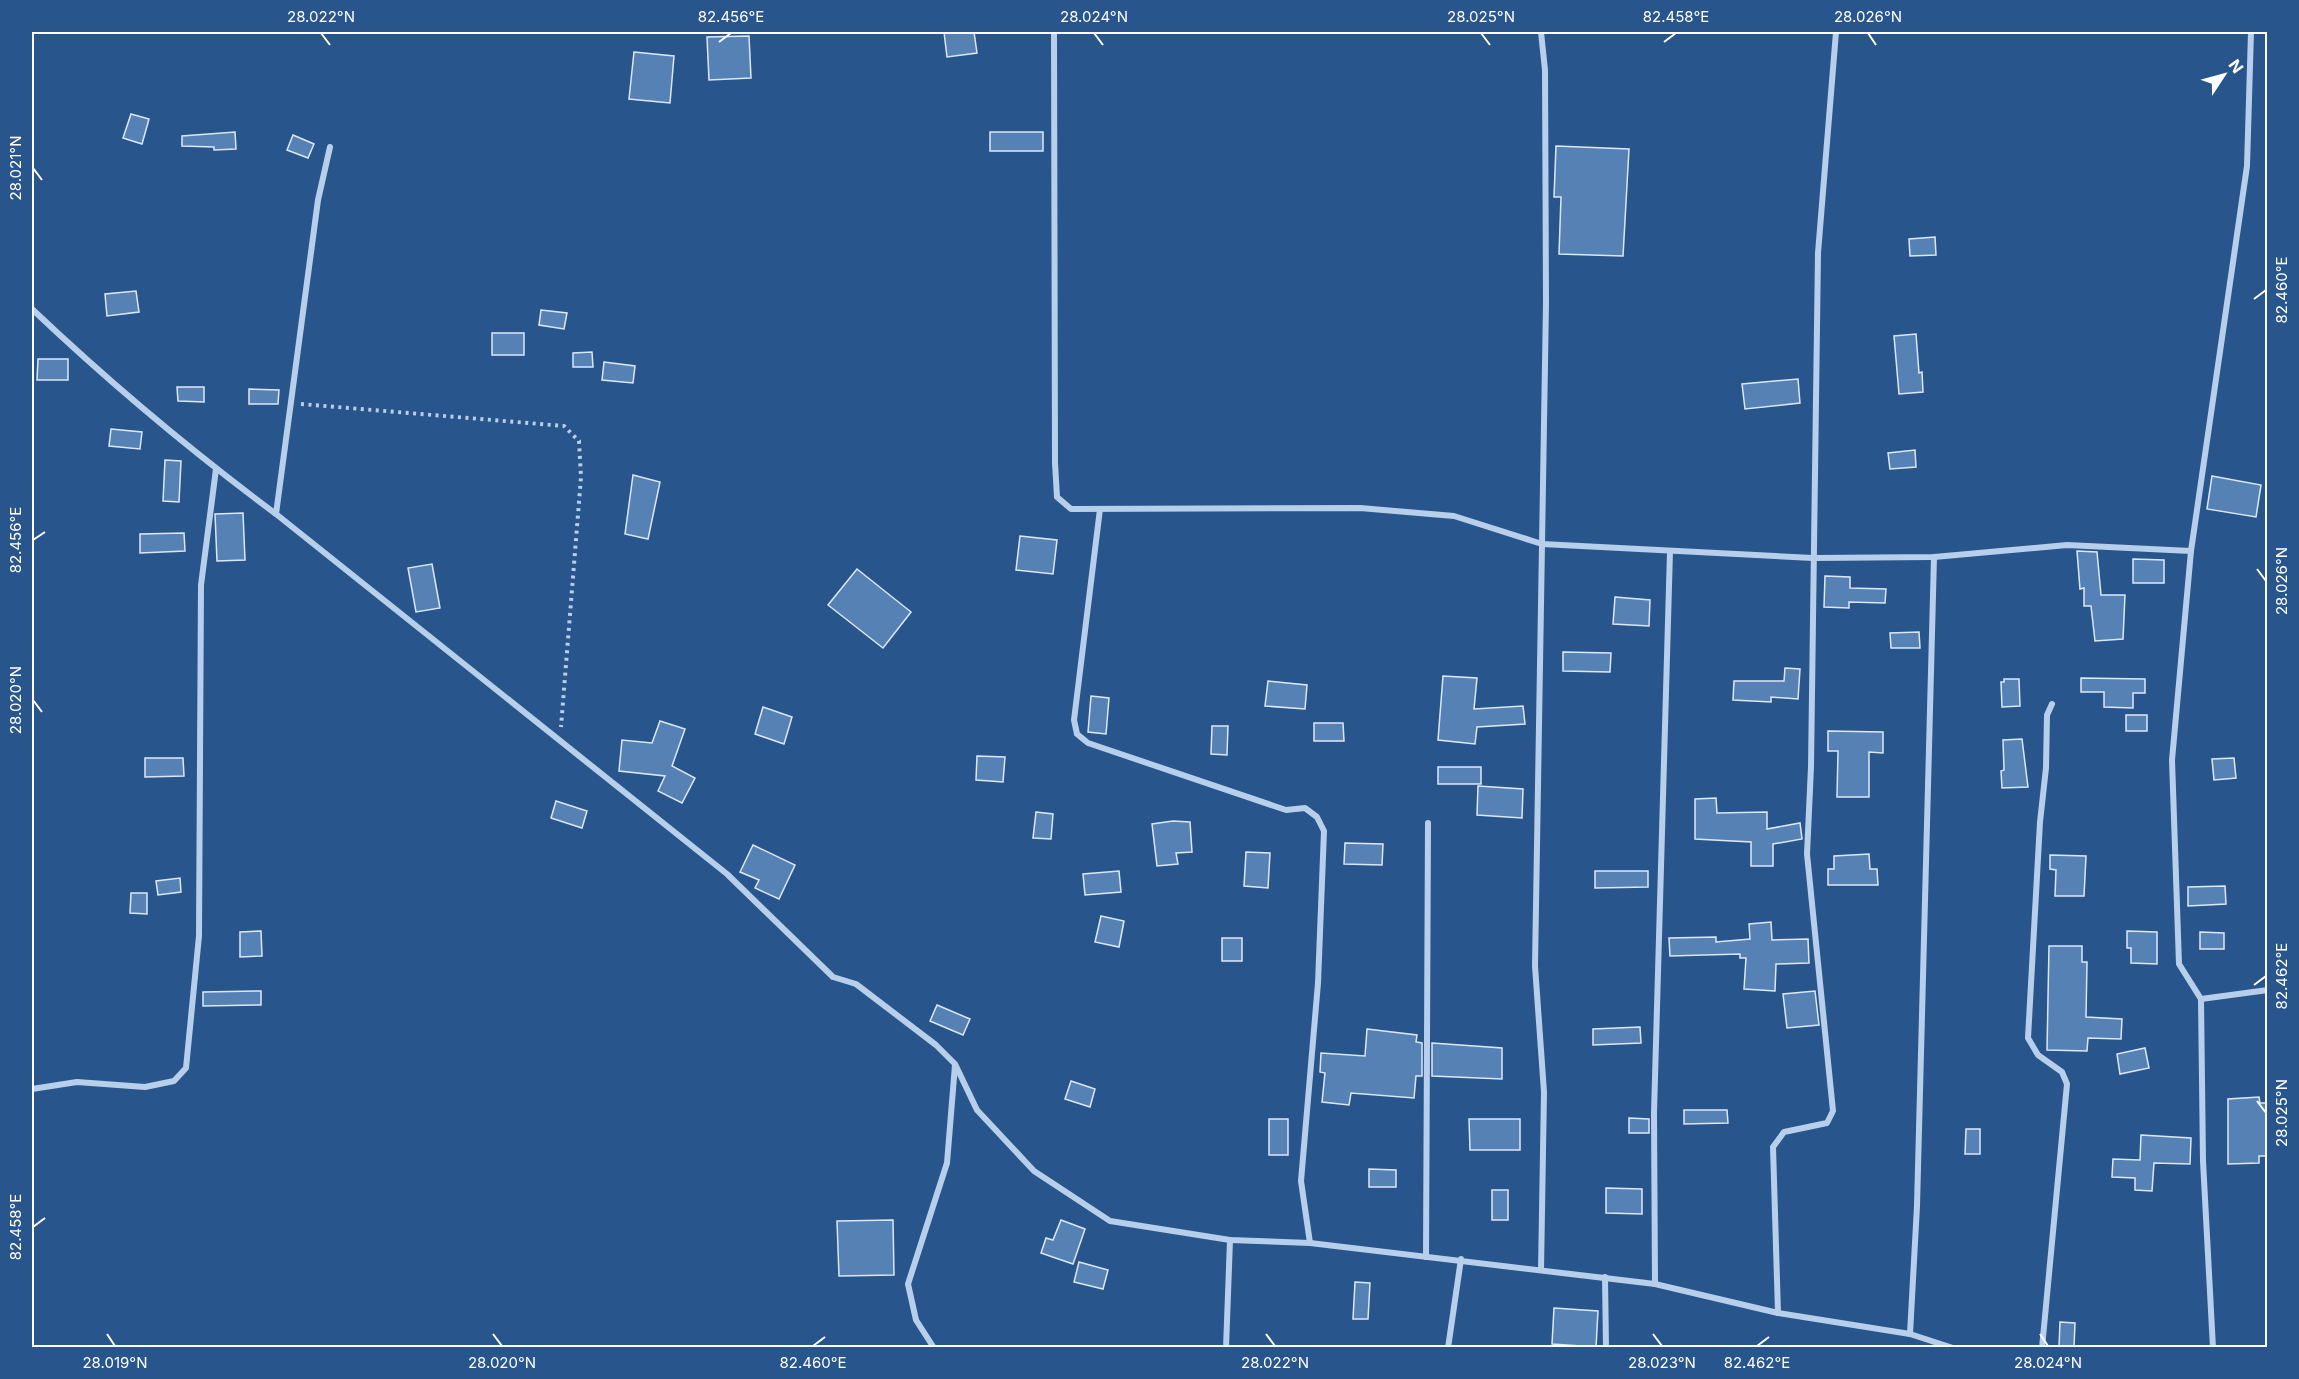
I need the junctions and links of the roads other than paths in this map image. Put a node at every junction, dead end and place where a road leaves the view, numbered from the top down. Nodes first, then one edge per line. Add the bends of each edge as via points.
1 (1053, 32) edge
2 (1541, 32) edge
3 (1836, 32) edge
4 (2251, 32) edge
5 (330, 147) dead end
6 (32, 309) edge
7 (216, 469) junction
8 (1100, 509) junction
9 (276, 514) junction
10 (1542, 544) junction
11 (1670, 551) junction
12 (2191, 551) junction
13 (1934, 557) junction
14 (1813, 558) junction
15 (2052, 704) dead end
16 (1428, 823) dead end
17 (2268, 990) edge
18 (2201, 999) junction
19 (956, 1064) junction
20 (32, 1089) edge
21 (1230, 1240) junction
22 (1310, 1243) junction
23 (1426, 1257) junction
24 (1461, 1259) junction
25 (1541, 1270) junction
26 (1605, 1277) junction
27 (1655, 1284) junction
28 (1778, 1313) junction
29 (1910, 1334) junction
30 (934, 1347) edge
31 (1226, 1347) edge
32 (1448, 1347) edge
33 (1606, 1347) edge
34 (1953, 1347) edge
35 (2042, 1347) edge
36 (2213, 1347) edge

1 - 8 street via 1057,497 1071,509
2 - 10 street via 1545,70 1546,292
3 - 14 street via 1818,253
4 - 12 street via 2247,166
5 - 9 street via 318,201
6 - 7 street via 104,377
7 - 9 street
7 - 20 street via 201,585 199,936 186,1068 174,1081 145,1087 77,1082
8 - 10 street via 1383,510 1454,516
8 - 22 street via 1074,720 1077,734 1088,743 1286,810 1305,808 1317,817 1324,831 1318,983 1301,1181
9 - 19 street via 727,874 833,976 865,990
10 - 11 street
10 - 25 street via 1535,966 1544,1092
11 - 14 street
11 - 27 street via 1654,1113
12 - 13 street via 2067,545
12 - 18 street via 2172,760 2180,964
13 - 14 street
13 - 29 street via 1917,1206
14 - 28 street via 1807,854 1833,1111 1827,1123 1784,1131 1773,1147
15 - 35 street via 2040,822 2028,1038 2038,1055 2062,1072 2067,1084
16 - 23 street
17 - 18 street
18 - 36 street via 2203,1161
19 - 21 street via 977,1110 1034,1171 1110,1221
19 - 30 street via 947,1163 908,1284 916,1320
21 - 22 street
21 - 31 street
22 - 23 street
23 - 24 street
24 - 25 street
24 - 32 street
25 - 26 street
26 - 27 street
26 - 33 street
27 - 28 street
28 - 29 street
29 - 34 street

